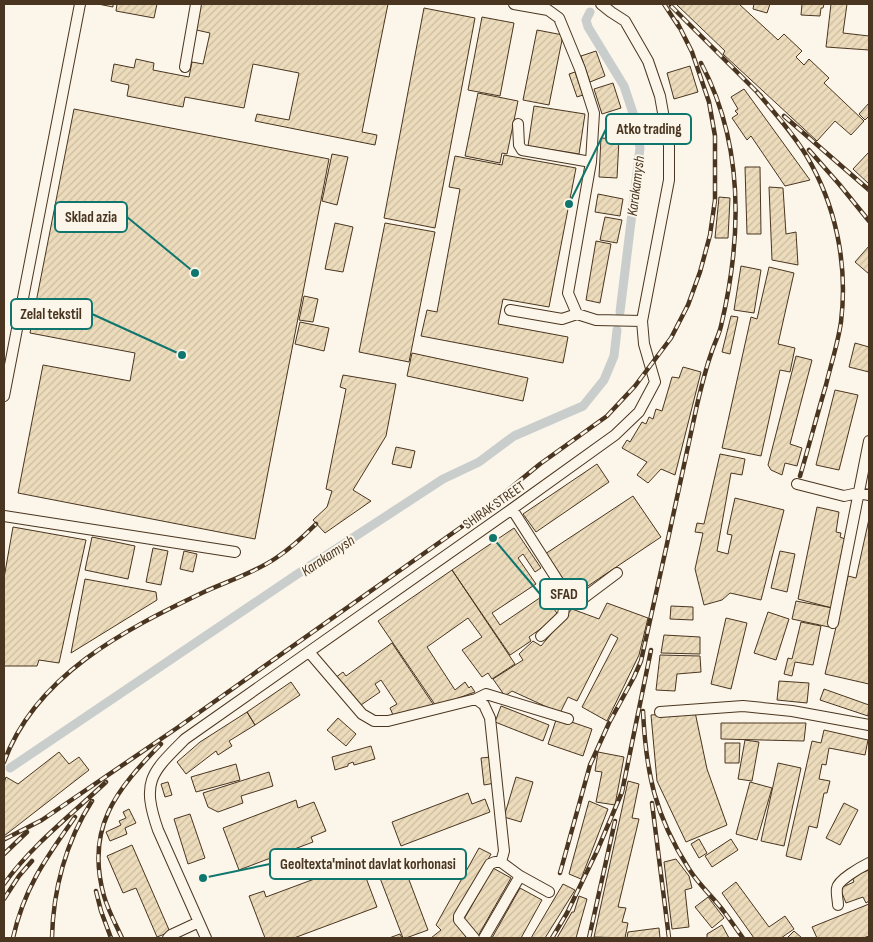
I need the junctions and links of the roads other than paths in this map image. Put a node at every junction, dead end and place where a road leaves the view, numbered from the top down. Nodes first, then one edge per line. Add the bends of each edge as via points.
1 (80, 4) edge
2 (196, 4) edge
3 (514, 4) edge
4 (602, 4) edge
5 (185, 67) dead end
6 (518, 124) dead end
7 (591, 162) junction
8 (510, 310) dead end
9 (577, 314) junction
10 (642, 320) junction
11 (4, 396) edge
12 (869, 441) edge
13 (797, 484) dead end
14 (858, 493) junction
15 (869, 495) edge
16 (512, 509) junction
17 (4, 516) edge
18 (235, 552) dead end
19 (617, 574) dead end
20 (565, 600) junction
21 (833, 623) dead end
22 (541, 636) dead end
23 (309, 652) junction
24 (476, 699) junction
25 (660, 712) dead end
26 (568, 719) dead end
27 (869, 725) edge
28 (501, 862) junction
29 (869, 863) edge
30 (520, 876) junction
31 (548, 892) dead end
32 (838, 906) dead end
33 (199, 922) junction
34 (168, 938) edge
35 (206, 938) edge
36 (474, 938) edge
37 (484, 938) edge

1 - 11 street
2 - 5 street
3 - 7 street via 548,10 559,18 594,113
4 - 10 street, SHIRAK STREET via 625,21 648,62 660,96 669,146 669,180
6 - 7 street via 522,150
7 - 9 street via 568,293
8 - 9 street via 562,318
9 - 10 street via 596,320
10 - 16 street, SHIRAK STREET via 644,344 656,382 639,412 615,435
12 - 14 street
13 - 14 street via 844,496
14 - 15 street
14 - 21 street
16 - 20 street via 558,581
16 - 23 street, SHIRAK STREET
17 - 18 street
19 - 20 street via 585,597
20 - 22 street via 563,615
23 - 24 street via 362,714 374,721 388,721
23 - 33 street, SHIRAK STREET via 186,739 157,768 150,783 152,813
24 - 26 street via 486,694
24 - 28 street via 484,705 490,718 504,851
25 - 27 street via 743,706
28 - 30 street
28 - 36 street via 490,864 459,916
29 - 32 street via 839,883
30 - 31 street
30 - 37 street
33 - 34 street
33 - 35 street, SHIRAK STREET

